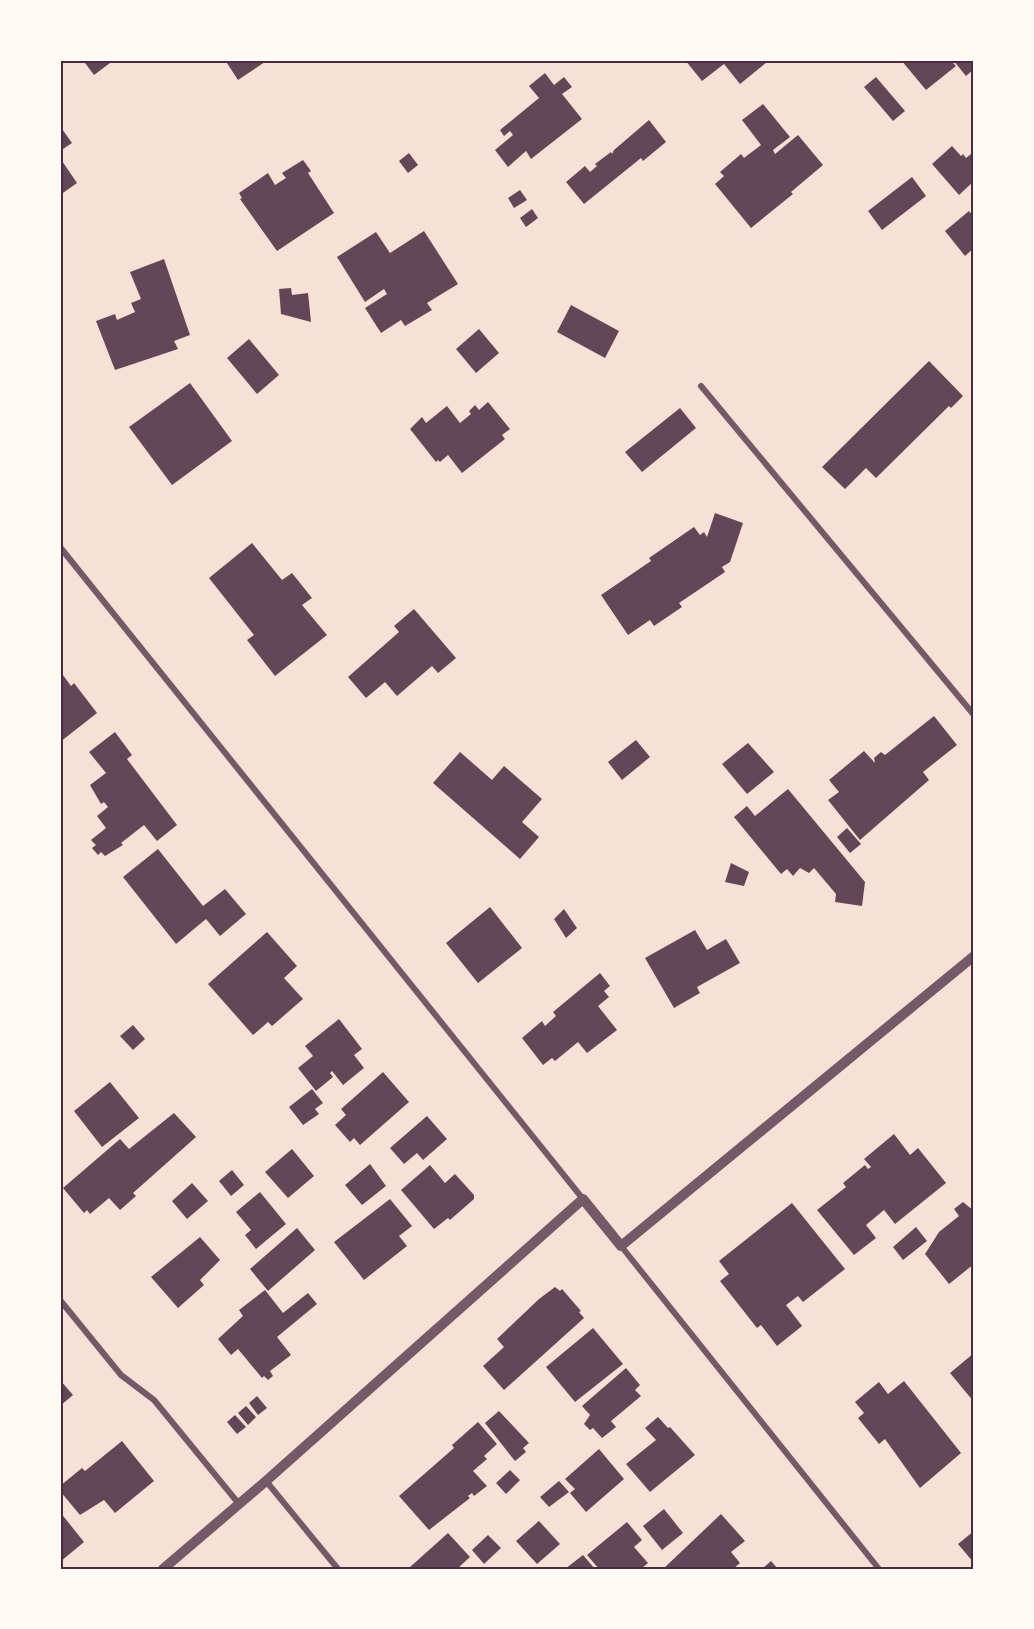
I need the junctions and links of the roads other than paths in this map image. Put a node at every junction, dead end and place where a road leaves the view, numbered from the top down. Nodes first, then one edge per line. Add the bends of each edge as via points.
1 (701, 386) dead end
2 (60, 547) edge
3 (974, 715) edge
4 (974, 956) edge
5 (583, 1199) junction
6 (621, 1246) junction
7 (60, 1300) edge
8 (266, 1481) junction
9 (239, 1504) junction
10 (163, 1569) edge
11 (338, 1569) edge
12 (879, 1569) edge

1 - 3 street
2 - 5 street
4 - 6 street
5 - 6 street
5 - 8 street
6 - 12 street
7 - 9 street via 121,1375 154,1400
8 - 9 street
8 - 11 street
9 - 10 street

